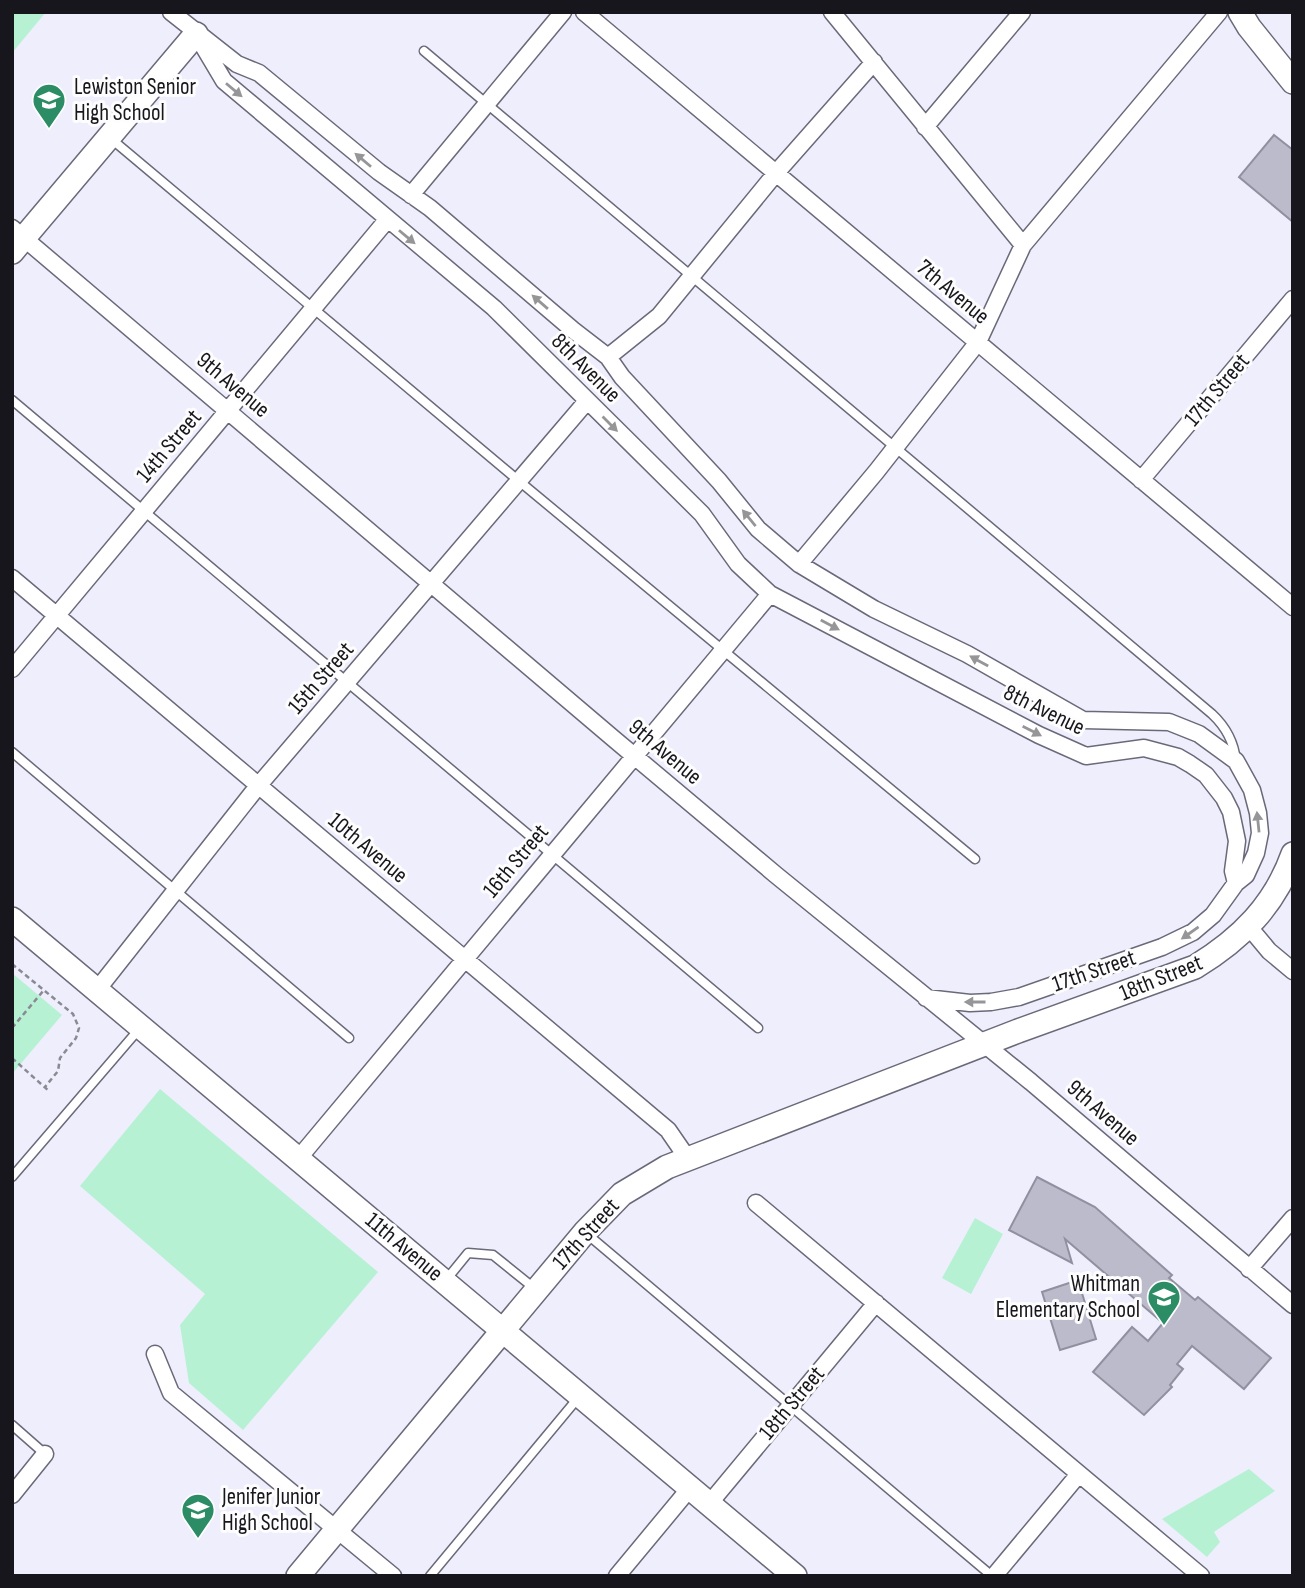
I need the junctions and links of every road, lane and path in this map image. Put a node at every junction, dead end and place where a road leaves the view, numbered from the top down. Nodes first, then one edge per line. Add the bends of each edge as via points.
1 (171, 12) edge
2 (563, 12) edge
3 (584, 12) edge
4 (1022, 12) edge
5 (1219, 12) edge
6 (1240, 12) edge
7 (836, 14) edge
8 (196, 34) junction
9 (424, 51) dead end
10 (874, 62) junction
11 (1293, 82) edge
12 (488, 103) junction
13 (925, 127) junction
14 (109, 137) junction
15 (776, 173) junction
16 (411, 195) junction
17 (387, 220) junction
18 (16, 239) edge
19 (1023, 245) junction
20 (692, 276) junction
21 (1293, 299) edge
22 (314, 309) junction
23 (978, 342) junction
24 (608, 357) junction
25 (12, 400) edge
26 (587, 401) junction
27 (229, 411) junction
28 (895, 447) junction
29 (1141, 480) junction
30 (519, 481) junction
31 (143, 512) junction
32 (799, 564) junction
33 (12, 578) edge
34 (431, 584) junction
35 (770, 594) junction
36 (1293, 607) edge
37 (56, 615) junction
38 (722, 650) junction
39 (12, 669) edge
40 (347, 682) junction
41 (12, 752) edge
42 (634, 756) junction
43 (1236, 761) junction
44 (258, 786) junction
45 (1293, 854) edge
46 (552, 855) junction
47 (975, 859) dead end
48 (1236, 883) junction
49 (177, 889) junction
50 (12, 919) edge
51 (1249, 927) junction
52 (465, 959) junction
53 (12, 964) edge
54 (1293, 971) edge
55 (44, 990) junction
56 (97, 990) junction
57 (926, 998) junction
58 (141, 1027) junction
59 (12, 1028) edge
60 (758, 1028) dead end
61 (349, 1038) dead end
62 (985, 1046) junction
63 (12, 1058) edge
64 (45, 1087) junction
65 (50, 1091) dead end
66 (298, 1159) junction
67 (688, 1159) junction
68 (12, 1177) edge
69 (756, 1203) dead end
70 (1293, 1218) edge
71 (585, 1232) junction
72 (1249, 1269) junction
73 (445, 1282) junction
74 (536, 1290) junction
75 (876, 1303) junction
76 (1293, 1306) edge
77 (502, 1330) junction
78 (155, 1354) dead end
79 (580, 1395) junction
80 (789, 1405) junction
81 (12, 1425) edge
82 (45, 1454) joint
83 (1079, 1474) junction
84 (690, 1488) junction
85 (12, 1495) edge
86 (709, 1504) junction
87 (337, 1529) junction
88 (1198, 1575) edge
89 (298, 1576) edge
90 (393, 1576) edge
91 (430, 1576) edge
92 (617, 1576) edge
93 (795, 1576) edge
94 (993, 1576) edge

1 - 8 street, 8th Avenue
2 - 12 street
3 - 15 street, 7th Avenue
4 - 13 street
5 - 19 street
6 - 11 main road
7 - 10 street
8 - 14 main road
16 -> 8 street, 8th Avenue via 259,73 237,64
8 -> 17 street, 8th Avenue via 224,82
9 - 12 lane
10 - 13 street
10 - 15 street
12 - 16 street
12 - 20 lane
13 - 19 street
14 - 18 main road
14 - 22 lane
15 - 20 street
15 - 23 street, 7th Avenue
24 -> 16 street, 8th Avenue
17 - 22 street, 14th Street
17 -> 26 street, 8th Avenue via 494,309
18 - 27 street, 9th Avenue
19 - 23 street
20 - 24 street via 659,316
20 - 28 lane
21 - 29 street, 17th Street
22 - 27 street, 14th Street
22 - 30 lane
23 - 28 street
23 - 29 street, 7th Avenue
32 -> 24 street, 8th Avenue via 758,529
25 - 31 lane
26 - 30 street, 15th Street
26 -> 35 street, 8th Avenue via 702,514 738,564
27 - 31 street, 14th Street
27 - 34 street, 9th Avenue
28 - 32 street
28 - 43 lane via 1220,721 1232,741
29 - 36 street, 7th Avenue
30 - 34 street, 15th Street
30 - 38 lane
31 - 37 street, 14th Street
31 - 40 lane
43 -> 32 street, 8th Avenue via 1199,734 1169,722 1083,720
33 - 37 street, 10th Avenue
34 - 40 street, 15th Street
34 - 42 street, 9th Avenue
35 - 38 street, 16th Street
35 -> 48 street, 8th Avenue via 1086,756 1144,748 1190,764 1206,775 1231,812 1237,841
37 - 39 street, 14th Street
37 - 44 street, 10th Avenue
38 - 42 street, 16th Street
38 - 47 lane
40 - 44 street, 15th Street
40 - 46 lane
41 - 49 lane
42 - 46 street, 16th Street
42 - 57 street, 9th Avenue
48 -> 43 street, 8th Avenue via 1246,875 1260,833 1252,790
44 - 49 street, 15th Street
44 - 52 street, 10th Avenue
45 - 51 main road, 18th Street via 1276,891
46 - 52 street, 16th Street
46 - 60 lane
48 -> 57 street, 17th Street via 1213,915 1180,940 1162,947 1019,997 970,1003
49 - 56 street, 15th Street
49 - 61 lane
50 - 56 main road, 11th Avenue
51 - 54 street
51 - 62 main road, 18th Street via 1195,967
52 - 66 street, 16th Street
52 - 67 street, 10th Avenue via 668,1130
53 - 55 path
55 - 59 path
55 - 64 path via 73,1014 79,1028
56 - 58 main road, 11th Avenue
57 - 62 street, 9th Avenue
58 - 66 main road, 11th Avenue
58 - 68 lane
62 - 67 main road, 17th Street
62 - 72 street, 9th Avenue
63 - 64 path
64 - 65 path
66 - 73 main road, 11th Avenue
67 - 71 main road, 17th Street via 622,1194
69 - 75 street
70 - 72 street
71 - 74 main road, 17th Street
71 - 80 lane
72 - 76 street, 9th Avenue
73 - 74 lane via 468,1253 493,1255
73 - 77 main road, 11th Avenue
74 - 77 main road, 17th Street
75 - 80 street, 18th Street
75 - 83 street
77 - 79 main road, 11th Avenue
77 - 87 main road, 17th Street
78 - 87 street via 172,1393
79 - 84 main road, 11th Avenue
79 - 91 lane
80 - 86 street, 18th Street
80 - 94 lane
81 - 82 lane
82 - 85 street
83 - 88 street
83 - 94 street
84 - 86 main road, 11th Avenue
84 - 92 street
86 - 93 main road, 11th Avenue
87 - 89 main road, 17th Street
87 - 90 street

